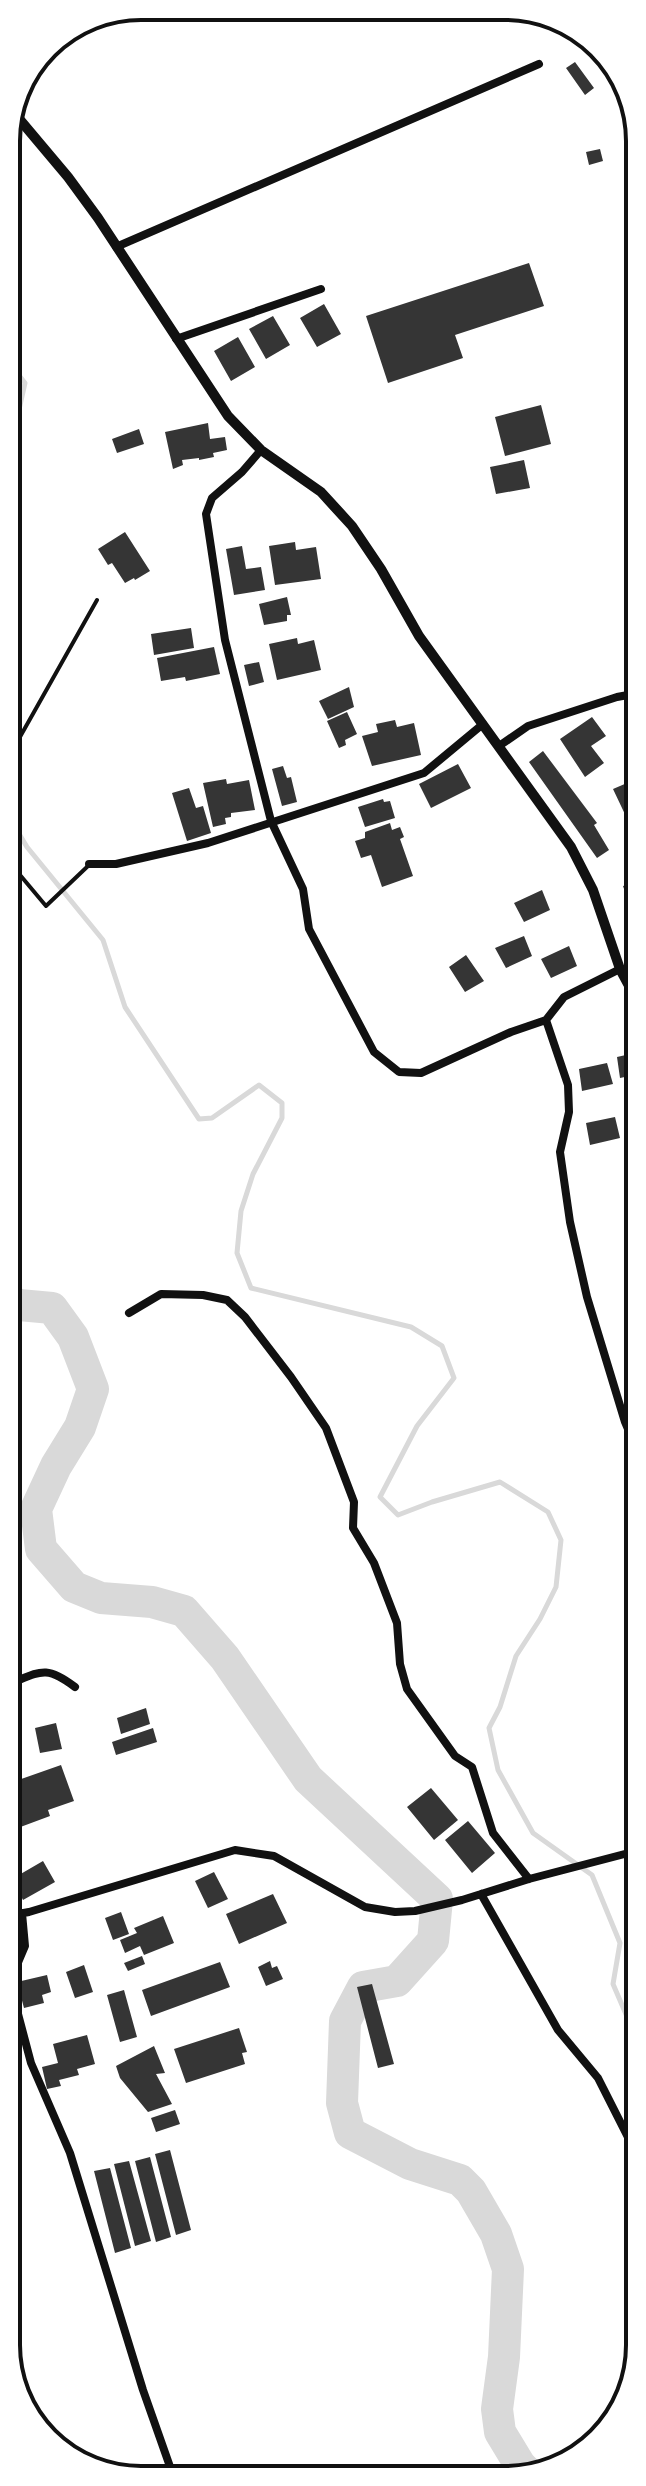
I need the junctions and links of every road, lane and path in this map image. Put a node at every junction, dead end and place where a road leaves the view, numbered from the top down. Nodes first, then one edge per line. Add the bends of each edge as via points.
1 (539, 64) dead end
2 (22, 122) edge
3 (116, 247) junction
4 (321, 289) dead end
5 (176, 339) junction
6 (261, 450) junction
7 (97, 600) dead end
8 (626, 695) edge
9 (483, 724) junction
10 (20, 737) edge
11 (499, 746) junction
12 (271, 821) junction
13 (89, 864) joint
14 (20, 875) edge
15 (620, 969) junction
16 (626, 980) edge
17 (546, 1020) junction
18 (129, 1313) dead end
19 (626, 1424) edge
20 (20, 1680) edge
21 (75, 1687) dead end
22 (626, 1854) edge
23 (529, 1879) junction
24 (481, 1894) junction
25 (22, 1913) joint
26 (20, 1958) edge
27 (20, 2021) edge
28 (626, 2133) edge
29 (170, 2466) edge

1 - 3 street
2 - 3 street
3 - 5 street
4 - 5 street
5 - 6 street via 228,416
6 - 9 street via 321,492 352,526 419,636
6 - 12 street via 212,498 206,514 225,640
7 - 10 lane
8 - 11 street via 528,726
9 - 11 street
9 - 12 street via 424,773
11 - 15 street via 571,847 593,890
12 - 13 street via 208,843 116,864
12 - 17 street via 303,889 309,929 374,1052 399,1072 421,1073
13 - 14 lane via 46,906
15 - 16 street
15 - 17 street via 564,997
17 - 19 street via 568,1085 569,1112 560,1152 570,1222
18 - 23 street via 161,1294 227,1300 291,1377 326,1428 354,1502 353,1528 374,1563 397,1623 407,1689 455,1756 472,1767 493,1833
20 - 21 street via 44,1671
22 - 23 street
23 - 24 street
24 - 25 street via 415,1911 365,1907 274,1856 235,1850
24 - 28 street via 558,2030 598,2078
25 - 26 street via 25,1946
27 - 29 street via 31,2063 70,2153

